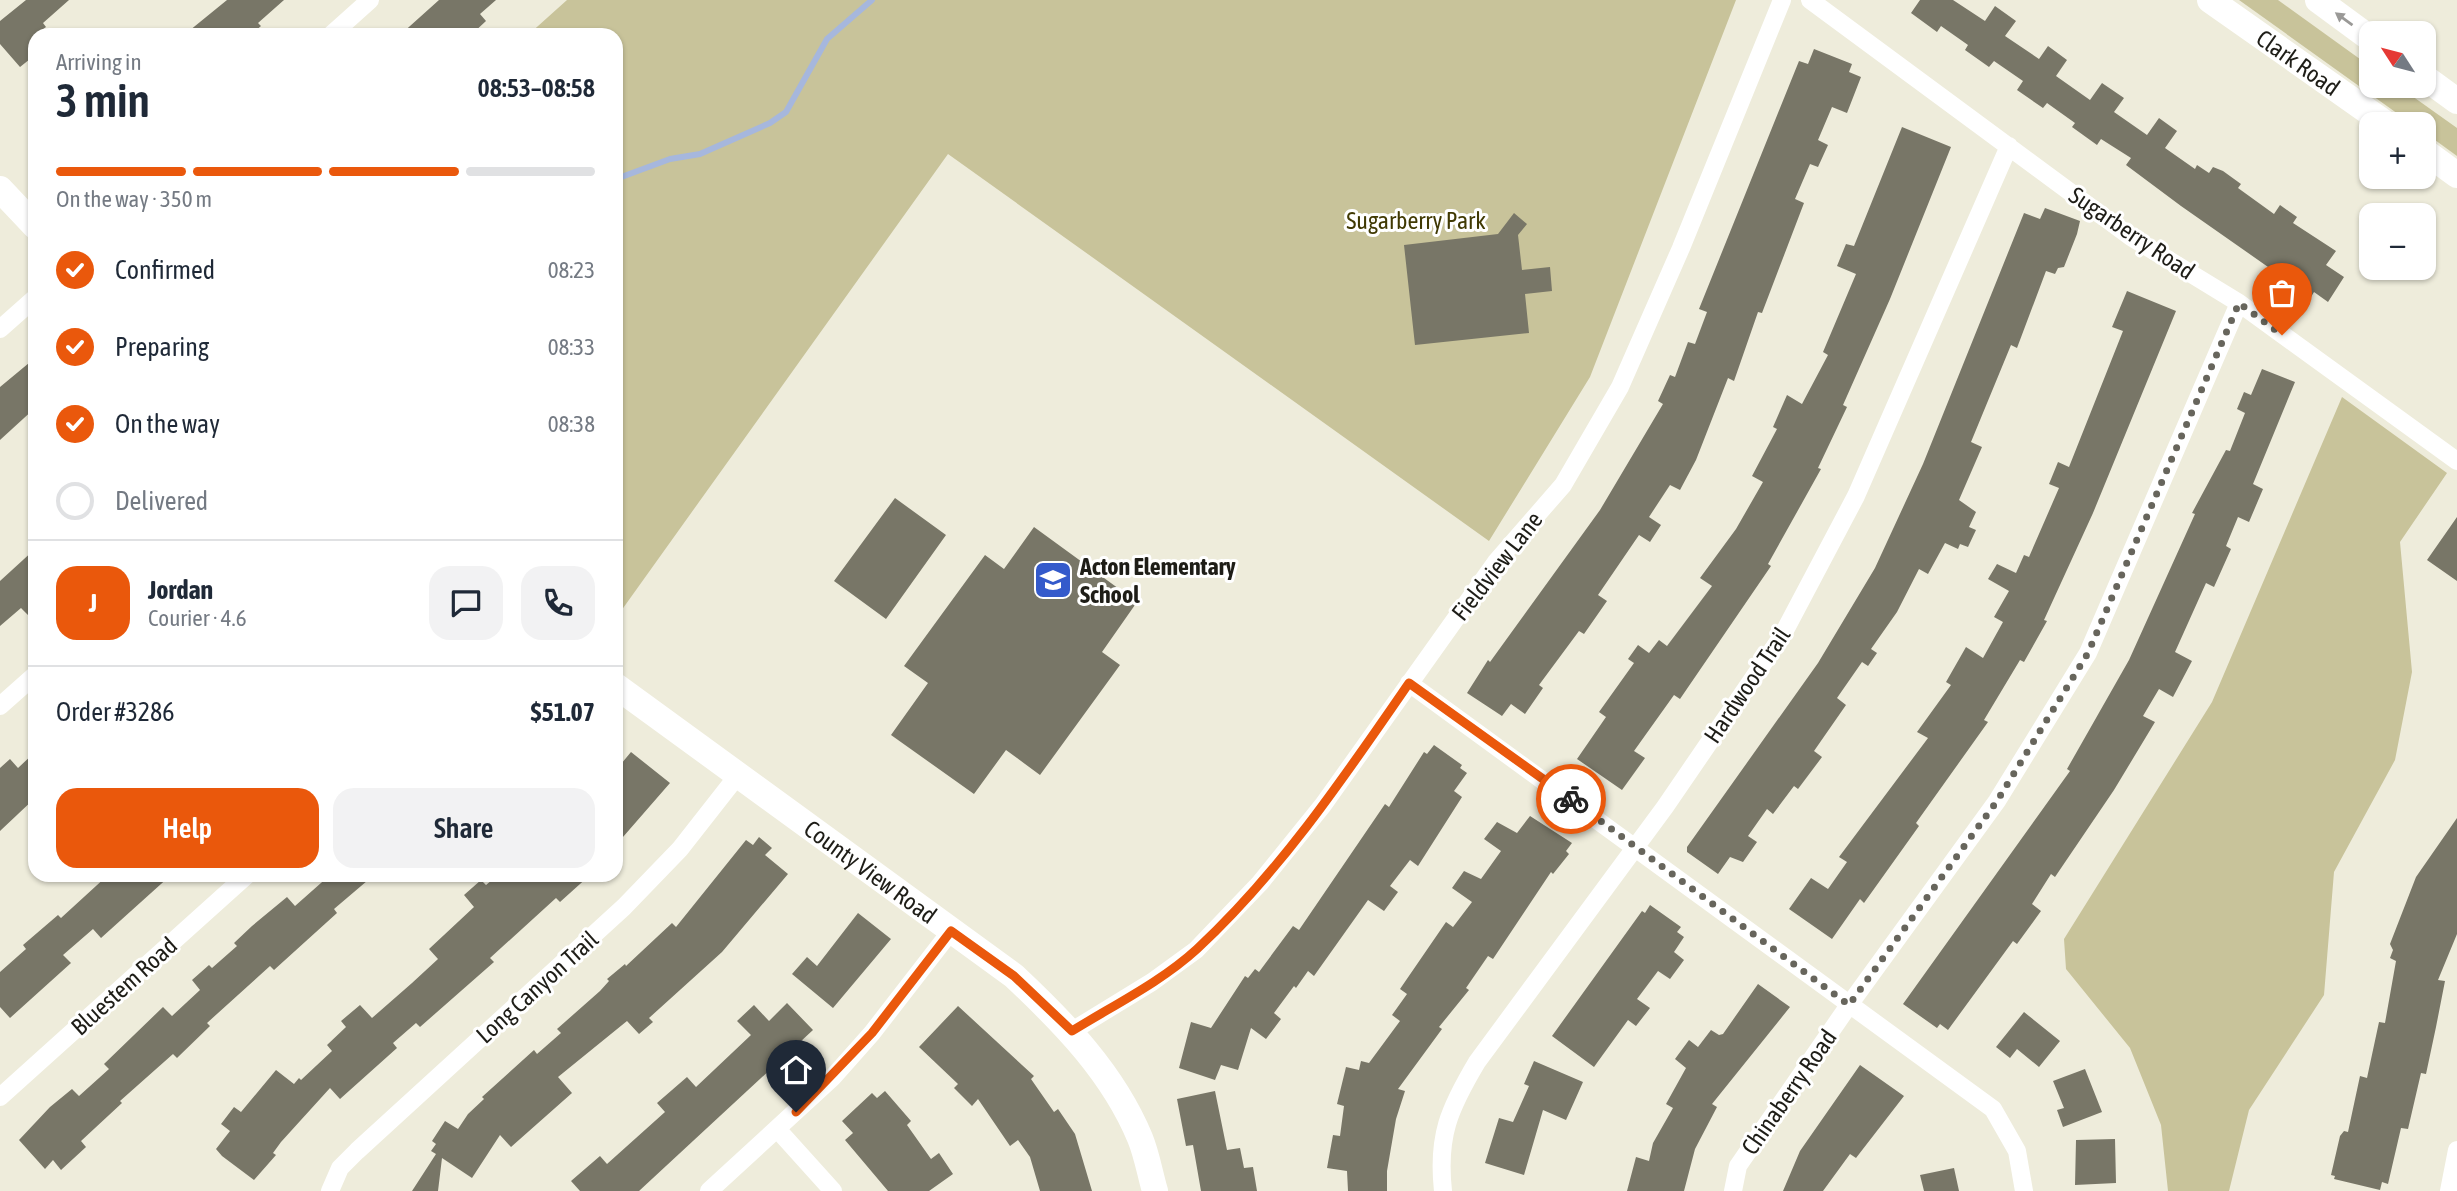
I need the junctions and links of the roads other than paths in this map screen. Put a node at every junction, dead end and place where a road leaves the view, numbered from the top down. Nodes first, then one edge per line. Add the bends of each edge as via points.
1 (370, 0) edge
2 (1782, 0) edge
3 (1810, 0) edge
4 (2210, 0) edge
5 (2318, 0) edge
6 (339, 28) edge
7 (2359, 30) edge
8 (2436, 86) edge
9 (2457, 101) edge
10 (2369, 112) edge
11 (2009, 146) junction
12 (2436, 160) edge
13 (2457, 175) edge
14 (0, 189) edge
15 (28, 219) edge
16 (2239, 303) junction
17 (28, 304) edge
18 (0, 329) edge
19 (2457, 461) edge
20 (28, 681) edge
21 (1409, 683) junction
22 (623, 691) edge
23 (0, 706) edge
24 (738, 775) junction
25 (1635, 847) junction
26 (239, 882) edge
27 (951, 931) junction
28 (1849, 1005) junction
29 (1072, 1031) junction
30 (0, 1097) edge
31 (778, 1130) junction
32 (2457, 1150) edge
33 (330, 1191) edge
34 (709, 1191) edge
35 (833, 1191) edge
36 (1155, 1191) edge
37 (1443, 1191) edge
38 (1733, 1191) edge
39 (2024, 1191) edge
40 (2449, 1191) edge

1 - 6 street
2 - 21 street, Fieldview Lane via 1620,387 1563,485 1496,562
3 - 11 street, Sugarberry Road
4 - 10 street, Clark Road
7 -> 5 street
8 - 9 street
11 - 16 street, Sugarberry Road via 2131,237
11 - 25 street, Hardwood Trail via 1856,496 1782,636
12 - 13 street
14 - 15 street
16 - 19 street, Sugarberry Road
16 - 28 street, Chinaberry Road via 2088,653 1997,801
17 - 18 street
20 - 23 street
21 - 25 street
21 - 29 street, Fieldview Lane via 1315,816 1196,950
22 - 24 street, County View Road
24 - 27 street, County View Road
24 - 33 street, Long Canyon Trail via 654,877 357,1151 341,1168
25 - 28 street
25 - 37 street, Hardwood Trail via 1477,1062 1452,1104 1439,1156
26 - 30 street, Bluestem Road
27 - 29 street, County View Road via 1014,976
27 - 31 street via 872,1033
28 - 38 street, Chinaberry Road via 1738,1166
28 - 39 street via 1993,1109 2017,1151
29 - 36 street, County View Road via 1140,1138
31 - 34 street
31 - 35 street
32 - 40 street

